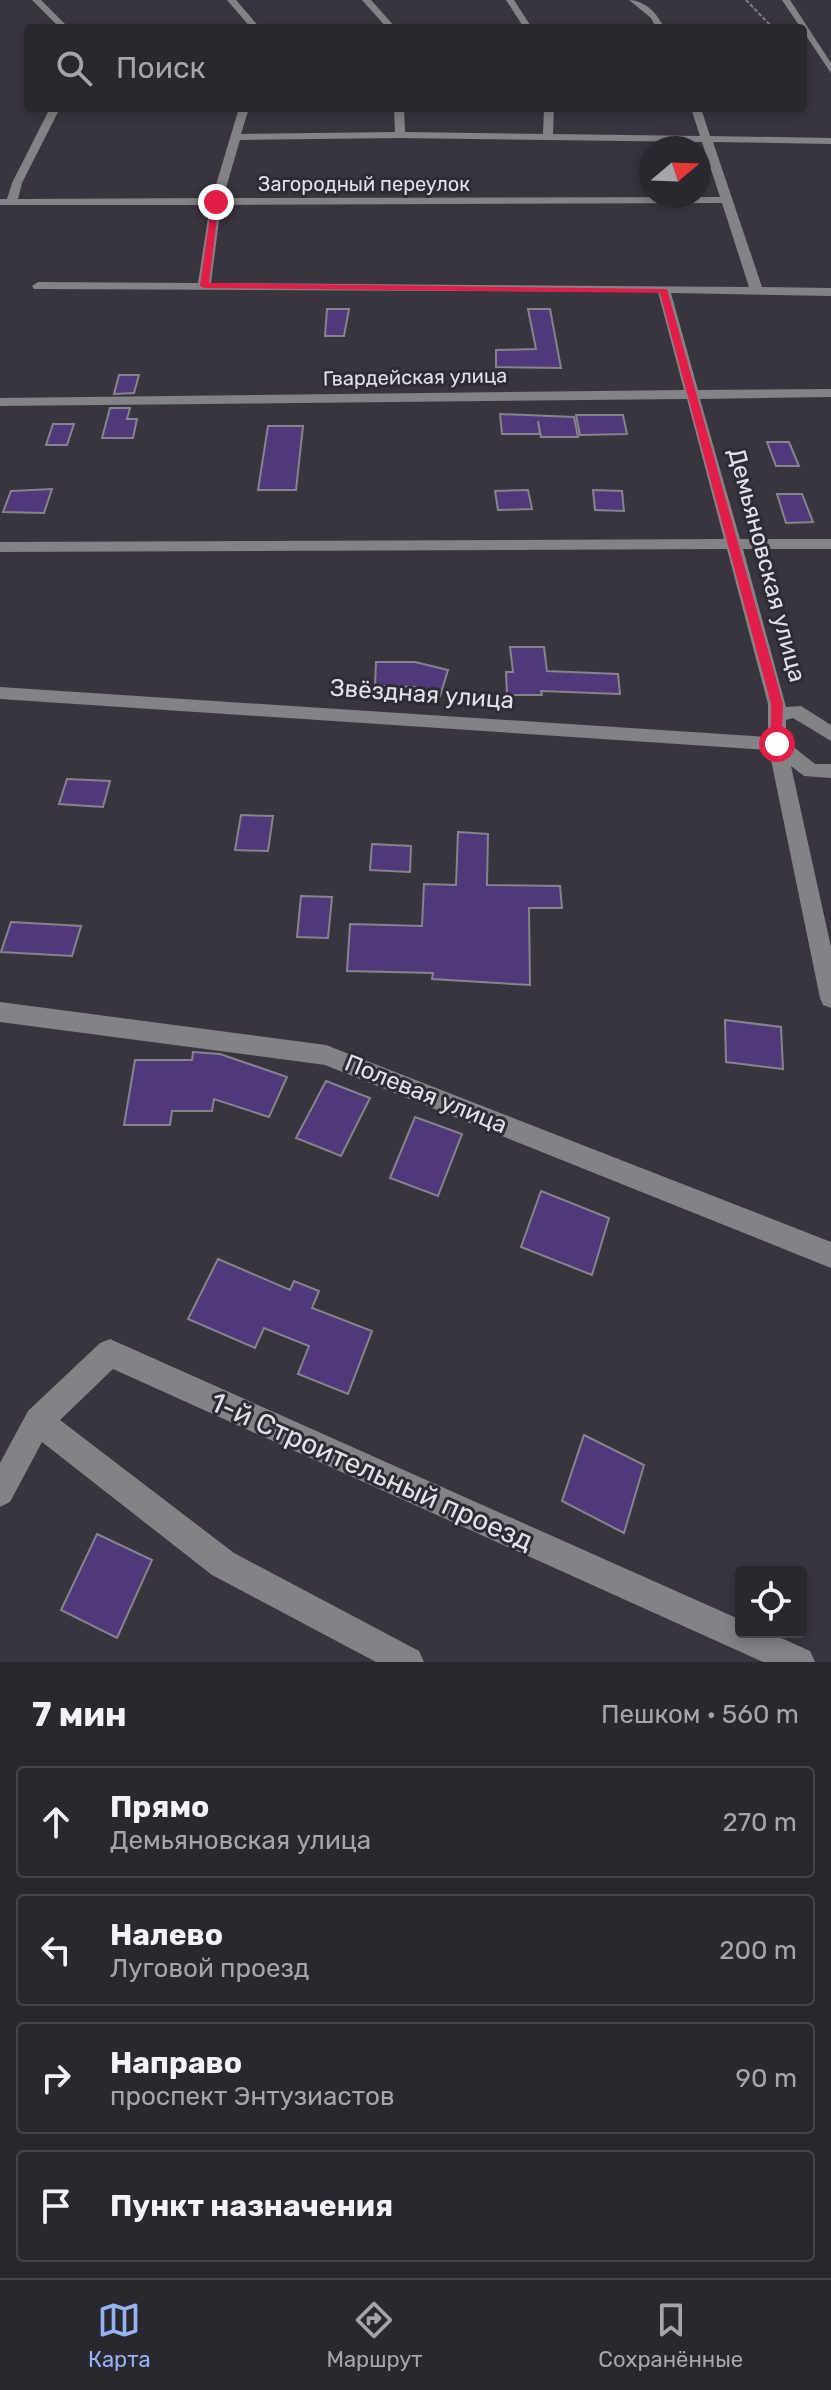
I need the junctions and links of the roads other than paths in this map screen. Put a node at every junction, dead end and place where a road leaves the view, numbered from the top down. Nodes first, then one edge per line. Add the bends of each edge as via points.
1 (36, 0) edge
2 (231, 0) edge
3 (366, 0) edge
4 (510, 0) edge
5 (633, 0) edge
6 (786, 0) edge
7 (61, 24) edge
8 (252, 24) edge
9 (388, 24) edge
10 (525, 24) edge
11 (658, 24) edge
12 (801, 24) edge
13 (807, 33) edge
14 (831, 70) edge
15 (53, 112) edge
16 (243, 112) edge
17 (399, 112) edge
18 (549, 112) edge
19 (698, 112) edge
20 (400, 135) junction
21 (704, 136) edge
22 (237, 137) junction
23 (548, 137) junction
24 (639, 138) edge
25 (711, 139) edge
26 (831, 141) edge
27 (711, 157) edge
28 (728, 200) junction
29 (6, 202) edge
30 (216, 202) junction
31 (38, 286) dead end
32 (204, 286) junction
33 (664, 291) junction
34 (757, 292) junction
35 (831, 292) edge
36 (831, 393) edge
37 (695, 394) junction
38 (0, 402) edge
39 (735, 543) junction
40 (831, 544) edge
41 (0, 547) edge
42 (0, 693) edge
43 (777, 716) junction
44 (831, 734) edge
45 (777, 744) junction
46 (831, 771) edge
47 (831, 998) edge
48 (0, 1012) edge
49 (831, 1255) edge
50 (38, 1421) junction
51 (0, 1492) edge
52 (408, 1662) edge
53 (799, 1662) edge

1 - 7 street
2 - 8 street
3 - 9 street
4 - 10 street
5 - 11 street
6 - 12 street
13 - 14 street
15 - 29 street
16 - 22 street
17 - 20 street
18 - 23 street
19 - 21 street
20 - 22 street
20 - 23 street
22 - 30 street
23 - 24 street
25 - 26 street
27 - 28 street
28 - 30 street, Загородный переулок
28 - 34 street
29 - 30 street, Загородный переулок
30 - 32 street
31 - 32 street
32 - 33 street
33 - 34 street
33 - 37 street, Демьяновская улица
34 - 35 street
36 - 37 street, Гвардейская улица
37 - 38 street, Гвардейская улица
37 - 39 street, Демьяновская улица
39 - 40 street
39 - 41 street
39 - 43 street, Демьяновская улица
42 - 45 street, Звёздная улица
43 - 44 street via 795,711
43 - 45 street, Демьяновская улица
45 - 46 street via 811,771
45 - 47 street, Демьяновская улица
48 - 49 street, Полевая улица via 326,1055
50 - 51 street, 1-й Строительный проезд
50 - 52 street via 223,1564
50 - 53 street, 1-й Строительный проезд via 110,1353

